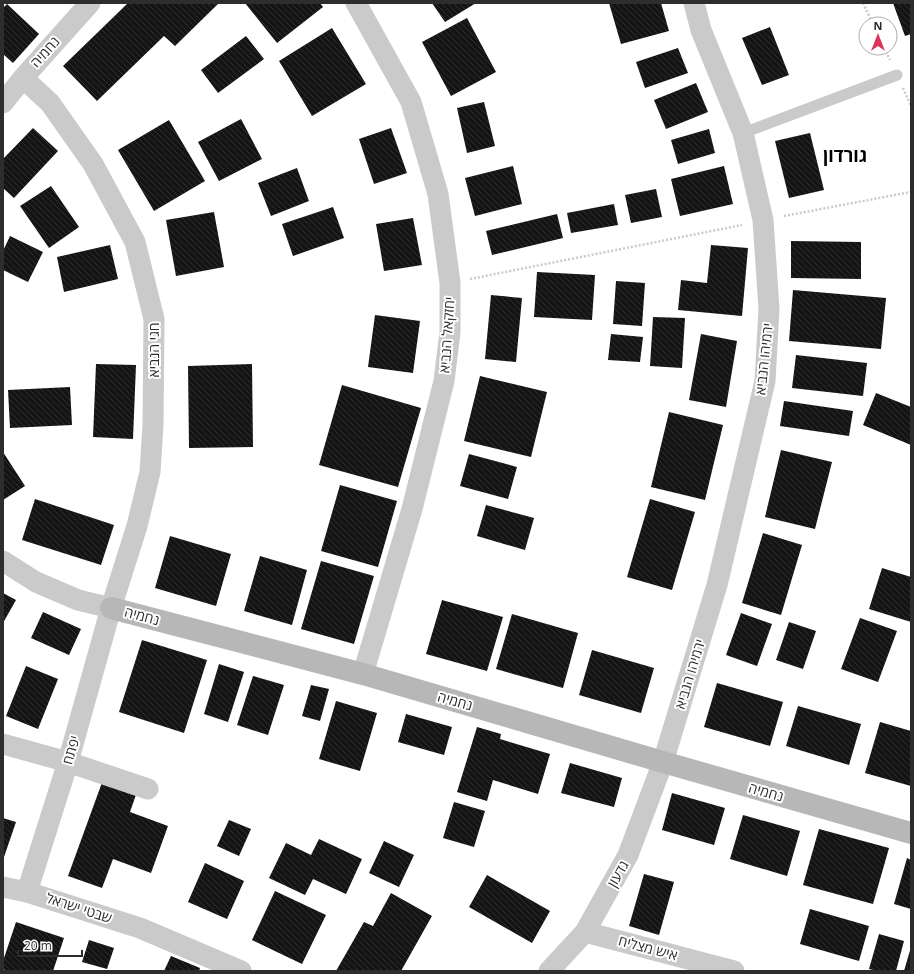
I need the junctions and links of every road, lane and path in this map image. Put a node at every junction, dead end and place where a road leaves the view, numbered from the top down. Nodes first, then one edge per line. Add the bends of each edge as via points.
1 (90, 3) edge
2 (356, 3) edge
3 (694, 3) edge
4 (863, 3) edge
5 (869, 16) edge
6 (897, 74) dead end
7 (23, 78) junction
8 (3, 103) edge
9 (743, 133) junction
10 (911, 192) edge
11 (763, 220) junction
12 (450, 283) junction
13 (3, 561) edge
14 (111, 608) junction
15 (363, 674) junction
16 (3, 744) edge
17 (68, 762) junction
18 (663, 762) junction
19 (148, 789) dead end
20 (911, 833) edge
21 (3, 887) edge
22 (27, 892) junction
23 (585, 932) junction
24 (241, 971) edge
25 (549, 971) edge
26 (734, 971) edge

1 - 7 street, נחמיה
2 - 12 street, יחזקאל הנביא via 411,102 438,194
3 - 9 street, ירמיהו הנביא via 700,30
4 - 5 path
6 - 9 lane
7 - 8 street, נחמיה
7 - 14 street, חגי הנביא via 50,103 94,164 135,242 154,319 150,472 137,526
9 - 11 street, ירמיהו הנביא
10 - 11 path
11 - 12 path
11 - 18 street, ירמיהו הנביא via 769,309 764,382 716,585
12 - 15 street, יחזקאל הנביא via 450,332 444,381 412,509
13 - 14 street, נחמיה via 36,582 78,600
14 - 15 street, נחמיה
14 - 17 street, יפתח
15 - 18 street, נחמיה
16 - 17 street
17 - 19 street
17 - 22 street, יפתח
18 - 20 street, נחמיה
18 - 23 street, גדעון via 628,855
21 - 22 street, שבטי ישראל
22 - 24 street, שבטי ישראל via 140,928
23 - 25 street, גדעון
23 - 26 street, איש מצליח

